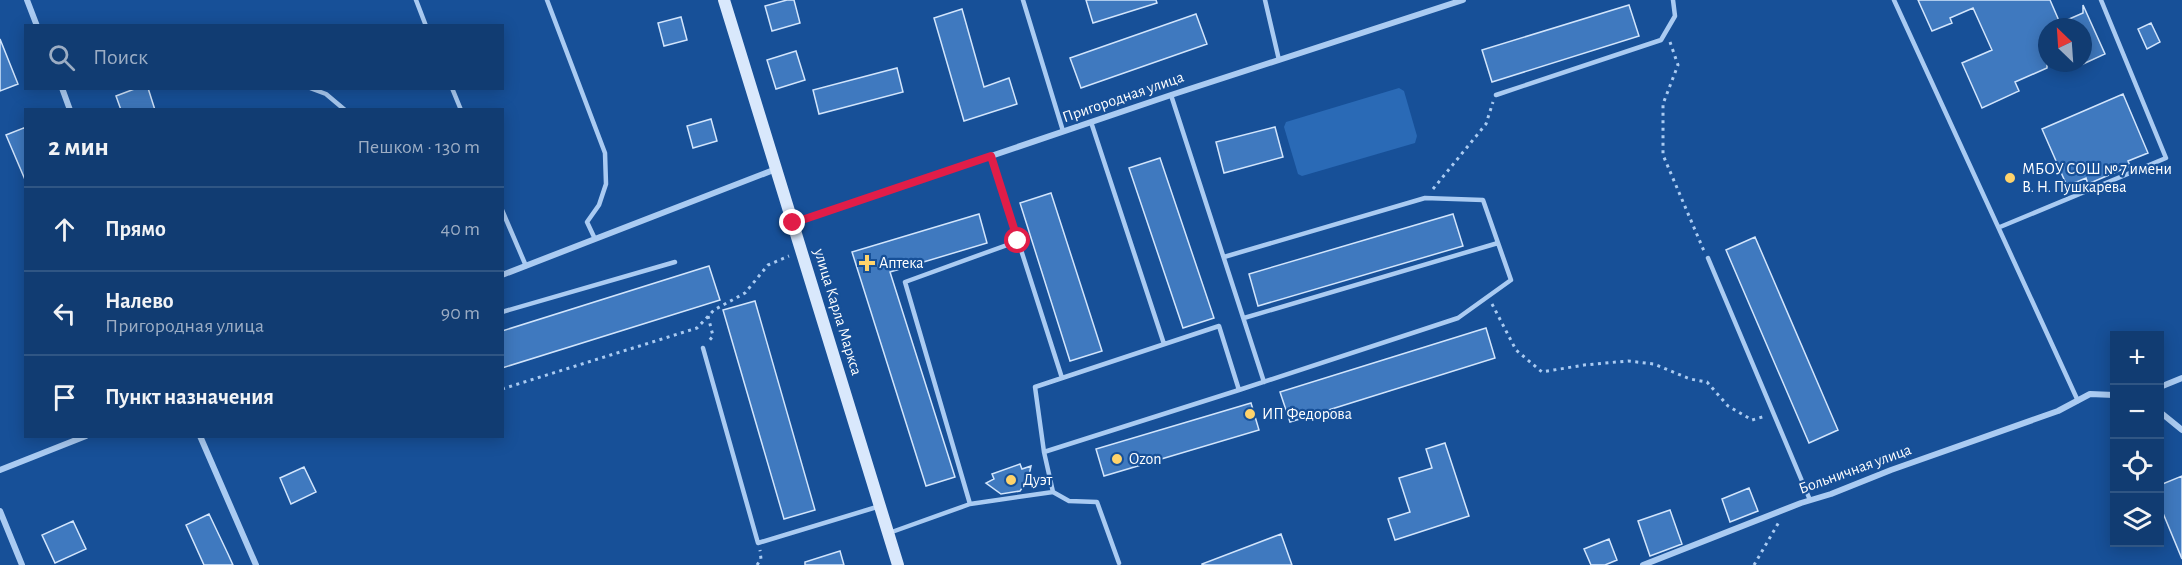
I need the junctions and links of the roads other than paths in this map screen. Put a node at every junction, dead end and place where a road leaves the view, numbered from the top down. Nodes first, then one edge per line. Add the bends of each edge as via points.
1 (27, 0) edge
2 (416, 0) edge
3 (546, 0) edge
4 (724, 0) edge
5 (1023, 0) edge
6 (1265, 0) edge
7 (1463, 0) edge
8 (1672, 0) edge
9 (1894, 0) edge
10 (2101, 0) edge
11 (36, 24) edge
12 (425, 24) edge
13 (1279, 60) junction
14 (63, 90) edge
15 (315, 90) edge
16 (453, 90) edge
17 (1171, 95) junction
18 (1496, 95) road end
19 (69, 108) edge
20 (343, 108) edge
21 (460, 108) edge
22 (1091, 122) junction
23 (1063, 131) junction
24 (991, 156) junction
25 (776, 169) junction
26 (504, 215) edge
27 (793, 223) junction
28 (2000, 227) junction
29 (595, 239) junction
30 (1018, 241) junction
31 (1498, 243) junction
32 (1224, 257) junction
33 (1708, 258) road end
34 (675, 262) dead end
35 (526, 266) junction
36 (504, 274) edge
37 (504, 311) edge
38 (1244, 318) junction
39 (1164, 344) junction
40 (703, 348) road end
41 (1062, 378) junction
42 (2182, 378) edge
43 (1264, 381) junction
44 (2164, 385) edge
45 (1239, 390) junction
46 (2110, 395) edge
47 (2078, 401) junction
48 (2164, 415) edge
49 (2182, 430) edge
50 (81, 438) edge
51 (201, 438) edge
52 (1044, 452) junction
53 (0, 470) edge
54 (1053, 492) junction
55 (1810, 500) junction
56 (970, 504) junction
57 (880, 506) junction
58 (0, 511) edge
59 (888, 534) junction
60 (1119, 563) dead end
61 (22, 565) edge
62 (256, 565) edge
63 (898, 565) edge
64 (1643, 565) edge

1 - 11 street
2 - 12 lane
3 - 29 lane via 605,153 606,184 599,205 587,222
4 - 25 main road, улица Карла Маркса
5 - 23 lane
6 - 13 lane
7 - 13 street, Пригородная улица
8 - 18 lane via 1675,16 1661,40
9 - 28 lane
10 - 28 lane via 2166,158
13 - 17 street, Пригородная улица
14 - 19 street
15 - 20 lane
16 - 21 lane
17 - 22 street, Пригородная улица
17 - 32 lane
22 - 23 street, Пригородная улица
22 - 39 lane
23 - 24 street, Пригородная улица
24 - 27 street, Пригородная улица
24 - 30 lane
25 - 27 main road, улица Карла Маркса
25 - 29 street
26 - 35 lane
27 - 57 main road, улица Карла Маркса
28 - 47 lane
29 - 35 street
30 - 41 lane
30 - 56 lane via 905,282
31 - 32 lane via 1483,200 1425,198
31 - 38 lane
31 - 43 lane via 1510,280 1458,318
32 - 38 lane
33 - 55 lane
34 - 37 lane
35 - 36 street
38 - 43 lane
39 - 41 lane
39 - 45 lane via 1219,326
40 - 57 lane via 758,543
41 - 52 lane via 1035,387
42 - 44 street
43 - 45 lane
45 - 52 lane
46 - 47 street, Больничная улица via 2090,394
47 - 55 street, Больничная улица
48 - 49 street
50 - 53 street
51 - 62 street
52 - 54 lane
54 - 56 lane
54 - 60 lane via 1070,501 1097,502
55 - 64 street, Больничная улица
56 - 59 lane
57 - 59 main road, улица Карла Маркса
58 - 61 street
59 - 63 main road, улица Карла Маркса

